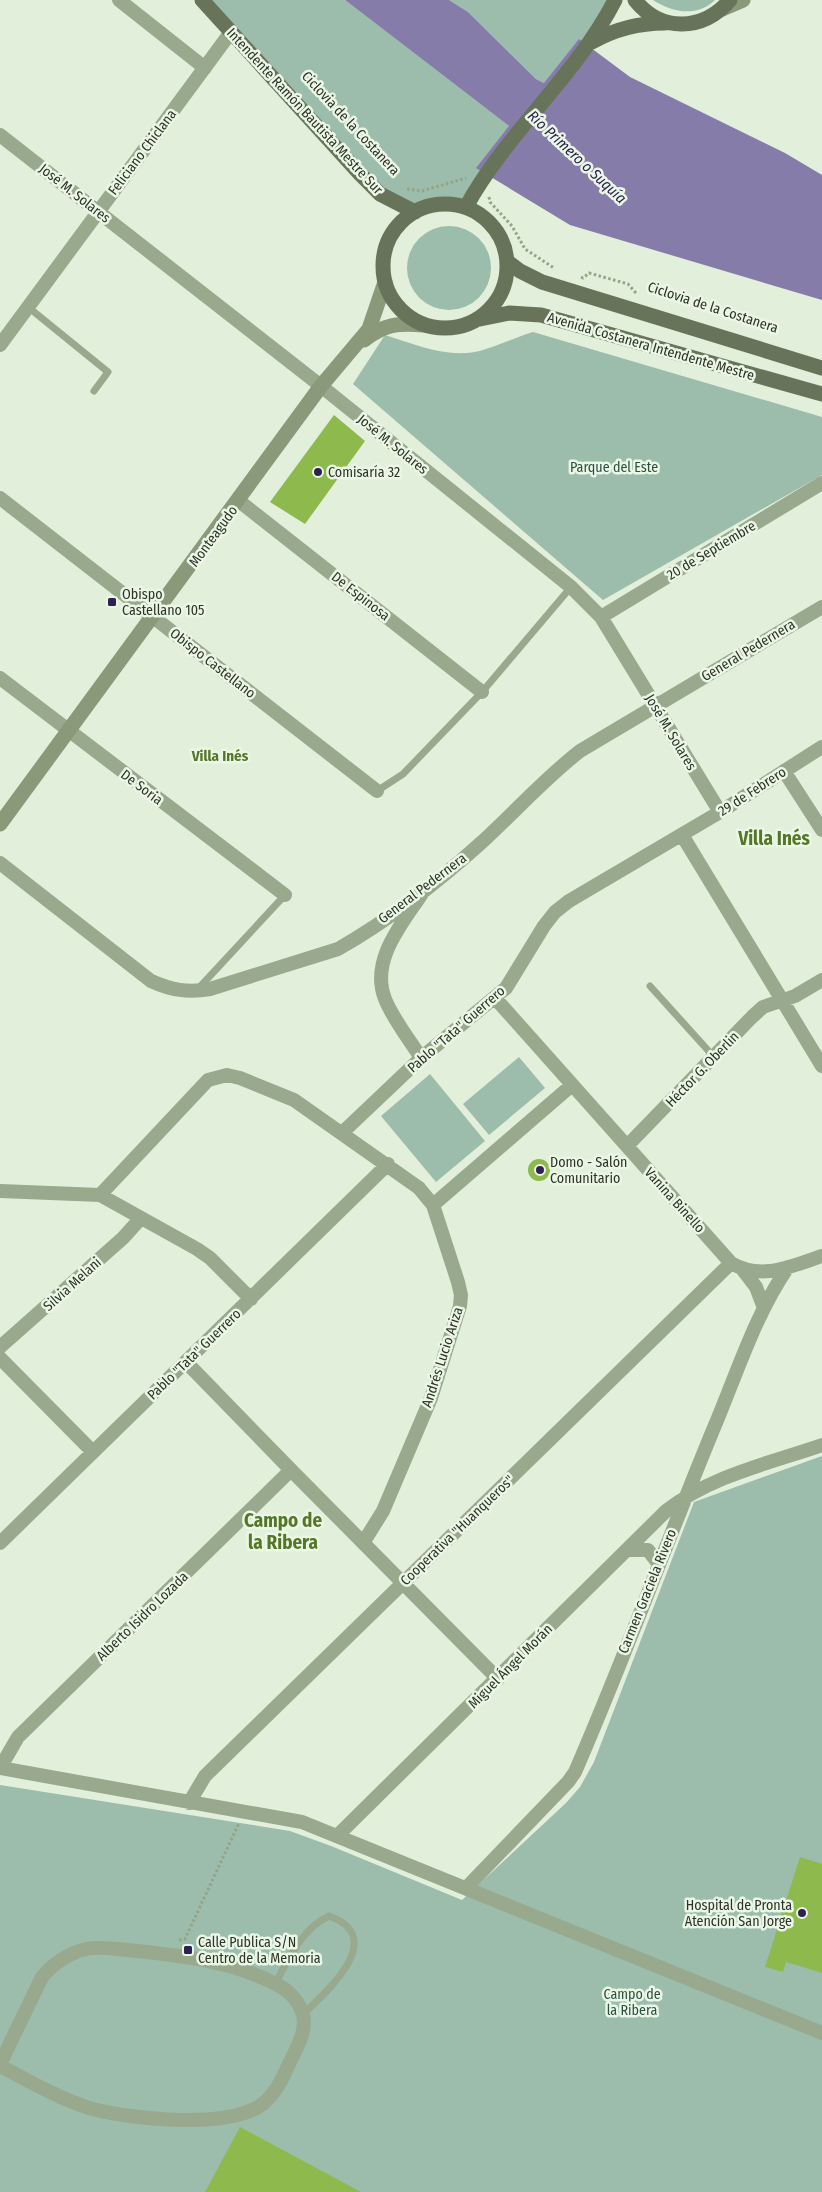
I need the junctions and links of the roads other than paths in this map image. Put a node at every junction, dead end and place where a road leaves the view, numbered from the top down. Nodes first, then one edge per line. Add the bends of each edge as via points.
1 (119, 0) edge
2 (202, 0) edge
3 (616, 0) edge
4 (635, 0) edge
5 (743, 0) edge
6 (726, 5) edge
7 (668, 23) junction
8 (231, 32) junction
9 (590, 43) junction
10 (205, 68) junction
11 (0, 135) edge
12 (466, 207) junction
13 (99, 211) junction
14 (415, 212) junction
15 (508, 262) junction
16 (385, 282) junction
17 (28, 308) junction
18 (479, 319) junction
19 (423, 325) junction
20 (0, 345) edge
21 (357, 345) junction
22 (822, 368) edge
23 (322, 386) junction
24 (94, 391) dead end
25 (822, 394) edge
26 (822, 484) edge
27 (0, 498) edge
28 (239, 501) junction
29 (570, 587) junction
30 (822, 606) edge
31 (154, 617) junction
32 (601, 617) junction
33 (0, 678) edge
34 (482, 692) junction
35 (655, 706) junction
36 (68, 731) junction
37 (822, 747) edge
38 (784, 771) junction
39 (377, 791) joint
40 (720, 812) junction
41 (0, 824) edge
42 (822, 830) edge
43 (682, 835) junction
44 (0, 863) edge
45 (426, 888) junction
46 (285, 895) joint
47 (822, 980) edge
48 (650, 986) dead end
49 (195, 992) junction
50 (495, 998) junction
51 (783, 1000) junction
52 (714, 1057) junction
53 (420, 1058) junction
54 (822, 1066) edge
55 (572, 1085) junction
56 (343, 1132) junction
57 (627, 1146) junction
58 (388, 1164) junction
59 (0, 1191) edge
60 (100, 1195) junction
61 (434, 1205) junction
62 (142, 1218) junction
63 (822, 1256) edge
64 (737, 1267) junction
65 (788, 1267) junction
66 (251, 1299) junction
67 (764, 1308) junction
68 (0, 1347) edge
69 (0, 1358) edge
70 (186, 1362) junction
71 (822, 1445) edge
72 (94, 1452) junction
73 (291, 1470) junction
74 (685, 1496) junction
75 (0, 1543) edge
76 (363, 1543) junction
77 (627, 1550) junction
78 (658, 1563) junction
79 (402, 1582) junction
80 (498, 1679) junction
81 (0, 1768) edge
82 (190, 1802) junction
83 (337, 1836) junction
84 (466, 1888) junction
85 (275, 1984) junction
86 (303, 2014) junction
87 (822, 2033) edge
88 (0, 2065) edge

1 - 10 street
2 - 8 main road, Intendente Ramón Bautista Mestre Sur
3 - 9 main road
4 - 7 main road via 644,11
5 - 6 street
6 - 7 main road via 696,23
7 - 9 main road via 625,27
8 - 10 street, Feliciano Chiclana
8 - 14 main road, Intendente Ramón Bautista Mestre Sur via 367,181 392,201
9 - 12 main road via 479,183
10 - 13 street, Feliciano Chiclana
11 - 13 street, José M. Solares
12 - 14 main road via 435,205
12 - 15 main road via 492,225 503,242
13 - 17 street, Feliciano Chiclana
13 - 23 street, José M. Solares
14 - 16 main road via 399,224 388,243 383,262
15 - 18 main road via 501,294
15 - 22 main road, Avenida Costanera Intendente Mestre via 542,282
16 - 19 main road via 393,301 406,315
16 - 21 street, Monteagudo via 372,322
17 - 20 street, Feliciano Chiclana
17 - 24 lane via 108,372
18 - 19 main road via 461,327 442,329
18 - 25 main road, Avenida Costanera Intendente Mestre via 509,313 541,315
19 - 21 street, Monteagudo via 398,324
21 - 23 street, Monteagudo
23 - 28 street, Monteagudo
23 - 29 street, José M. Solares
26 - 32 street, 20 de Septiembre
27 - 31 street, Obispo Castellano
28 - 31 street, Monteagudo
28 - 34 street, De Espinosa
29 - 32 street, José M. Solares
29 - 34 lane
30 - 35 street, General Pedernera
31 - 36 street, Monteagudo
31 - 39 street, Obispo Castellano
32 - 35 street, José M. Solares
33 - 36 street, De Soria
34 - 39 lane via 403,774
35 - 40 street, José M. Solares
35 - 45 street, General Pedernera via 567,762 480,844
36 - 41 street, Monteagudo
36 - 46 street, De Soria
37 - 38 street, 29 de Febrero
38 - 40 street, 29 de Febrero
38 - 42 street
40 - 43 street, 29 de Febrero
43 - 50 street, Pablo "Tata" Guerrero via 555,912 506,988
43 - 51 street
44 - 49 street, General Pedernera via 151,980 170,988
45 - 49 street, General Pedernera via 338,949
45 - 53 street via 394,936 380,981 385,1000
46 - 49 lane
47 - 51 street, Héctor G. Oberlin
48 - 52 lane
50 - 53 street, Pablo "Tata" Guerrero
50 - 55 street, Vanina Binello
51 - 52 street, Héctor G. Oberlin via 758,1012
51 - 54 street
52 - 57 street, Héctor G. Oberlin
53 - 56 street, Pablo "Tata" Guerrero
55 - 57 street, Vanina Binello
55 - 61 street
56 - 58 street, Andrés Lucio Ariza
56 - 60 street, Andrés Lucio Ariza via 294,1100 240,1078 220,1076 208,1080
57 - 64 street, Vanina Binello
58 - 61 street, Andrés Lucio Ariza via 419,1188
58 - 66 street, Pablo "Tata" Guerrero
59 - 60 street
60 - 62 street
61 - 76 street, Andrés Lucio Ariza via 458,1282 460,1306 431,1398 383,1512
62 - 66 street via 210,1258
62 - 68 street, Silvia Melani
63 - 65 street
64 - 65 street via 763,1273
64 - 67 street, Vanina Binello via 756,1287
64 - 79 street, Cooperativa "Huanqueros"
65 - 67 street, Carmen Graciela Rivero
66 - 70 street, Pablo "Tata" Guerrero
67 - 74 street, Carmen Graciela Rivero
69 - 72 street
70 - 72 street, Pablo "Tata" Guerrero
70 - 73 street
71 - 74 street
72 - 75 street, Pablo "Tata" Guerrero
73 - 76 street
73 - 81 street, Alberto Isidro Lozada via 18,1737
74 - 77 street, Miguel Ángel Morán
74 - 78 street, Carmen Graciela Rivero
76 - 79 street
77 - 78 street via 648,1550
77 - 80 street, Miguel Ángel Morán
78 - 84 street, Carmen Graciela Rivero via 575,1772
79 - 80 street
79 - 82 street, Cooperativa "Huanqueros" via 205,1776
80 - 83 street, Miguel Ángel Morán
81 - 82 street
82 - 83 street via 302,1822
83 - 84 street
84 - 87 street
85 - 86 street via 294,1998
85 - 86 lane via 300,1940 317,1922 329,1916 350,1928 354,1941 349,1964 335,1983
85 - 88 street via 208,1962 145,1952 86,1949 63,1959 42,1977
86 - 88 street via 301,2038 266,2102 251,2111 230,2116 176,2120 115,2114 70,2101

